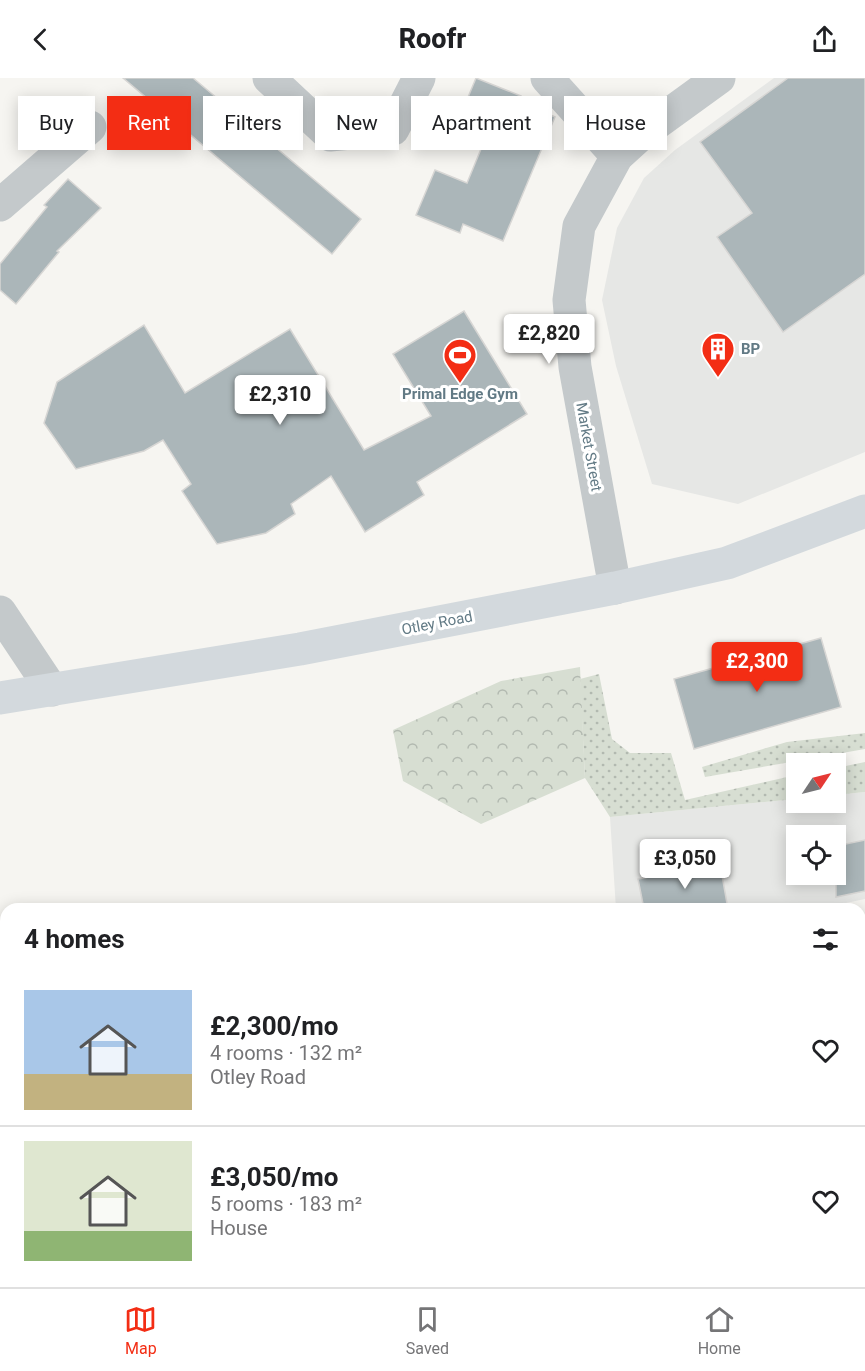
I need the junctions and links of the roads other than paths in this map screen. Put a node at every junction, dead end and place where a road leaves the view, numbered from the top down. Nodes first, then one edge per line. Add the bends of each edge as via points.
1 (269, 78) edge
2 (419, 78) edge
3 (547, 78) edge
4 (719, 78) edge
5 (63, 150) edge
6 (617, 156) junction
7 (0, 205) edge
8 (865, 511) edge
9 (615, 588) junction
10 (0, 612) edge
11 (52, 690) junction
12 (0, 698) edge

1 - 2 street via 330,135 393,129
3 - 6 street
4 - 6 street, Market Street
5 - 7 street
6 - 9 street, Market Street via 579,226 569,300 575,367
8 - 9 main road, Otley Road via 727,563
9 - 11 main road, Otley Road via 300,649
10 - 11 street
11 - 12 main road, Otley Road

